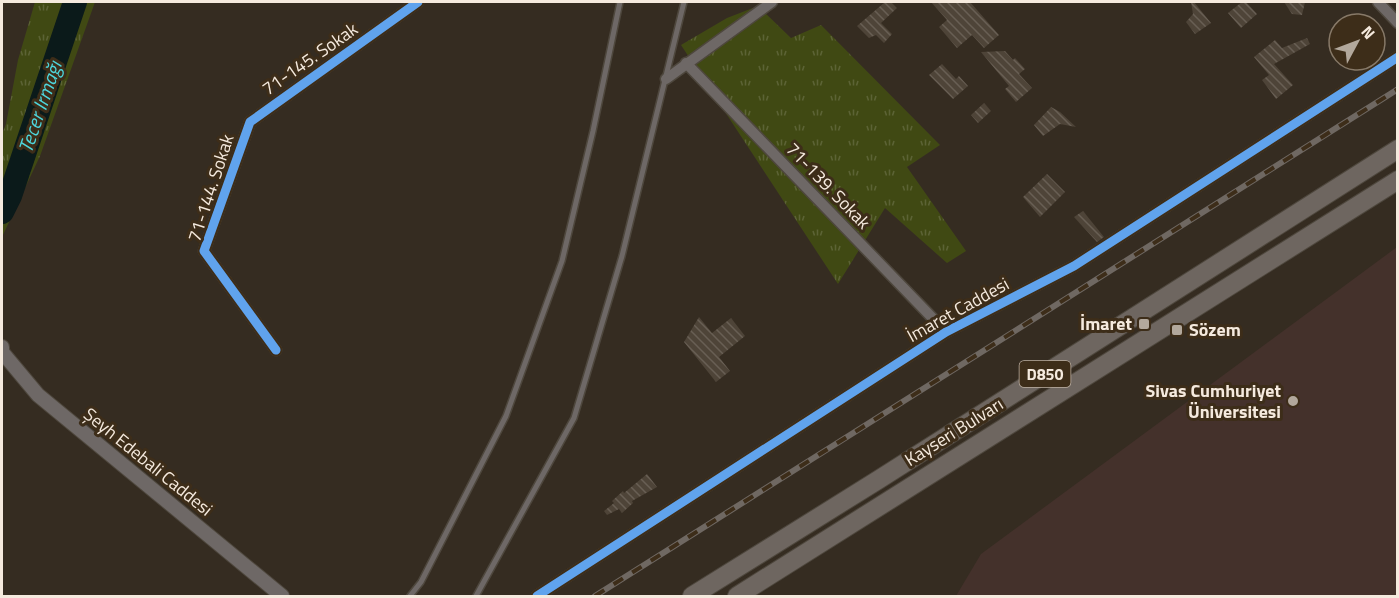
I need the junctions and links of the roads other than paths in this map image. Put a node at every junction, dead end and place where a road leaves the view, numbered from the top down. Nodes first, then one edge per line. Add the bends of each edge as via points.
1 (418, 2) edge
2 (620, 2) edge
3 (684, 2) edge
4 (772, 2) edge
5 (1378, 2) edge
6 (1398, 23) edge
7 (1398, 57) edge
8 (686, 63) junction
9 (666, 79) junction
10 (250, 122) joint
11 (1398, 149) edge
12 (1398, 180) edge
13 (946, 332) junction
14 (2, 347) edge
15 (276, 350) dead end
16 (282, 597) edge
17 (410, 597) edge
18 (476, 597) edge
19 (537, 597) edge
20 (692, 597) edge
21 (736, 597) edge

1 - 10 street, 71-145. Sokak
2 - 17 lane via 562,261 506,416
3 - 9 lane
4 - 8 street
5 - 6 street
7 - 13 street, İmaret Caddesi via 1074,266
8 - 9 street
8 - 13 street, 71-139. Sokak
9 - 18 lane via 622,256 574,418
10 - 15 street, 71-144. Sokak via 204,250
11 - 20 highway, Kayseri Bulvarı / D850
12 - 21 highway, Kayseri Bulvarı / D850
13 - 19 street, İmaret Caddesi
14 - 16 street, Şeyh Edebali Caddesi via 38,395

